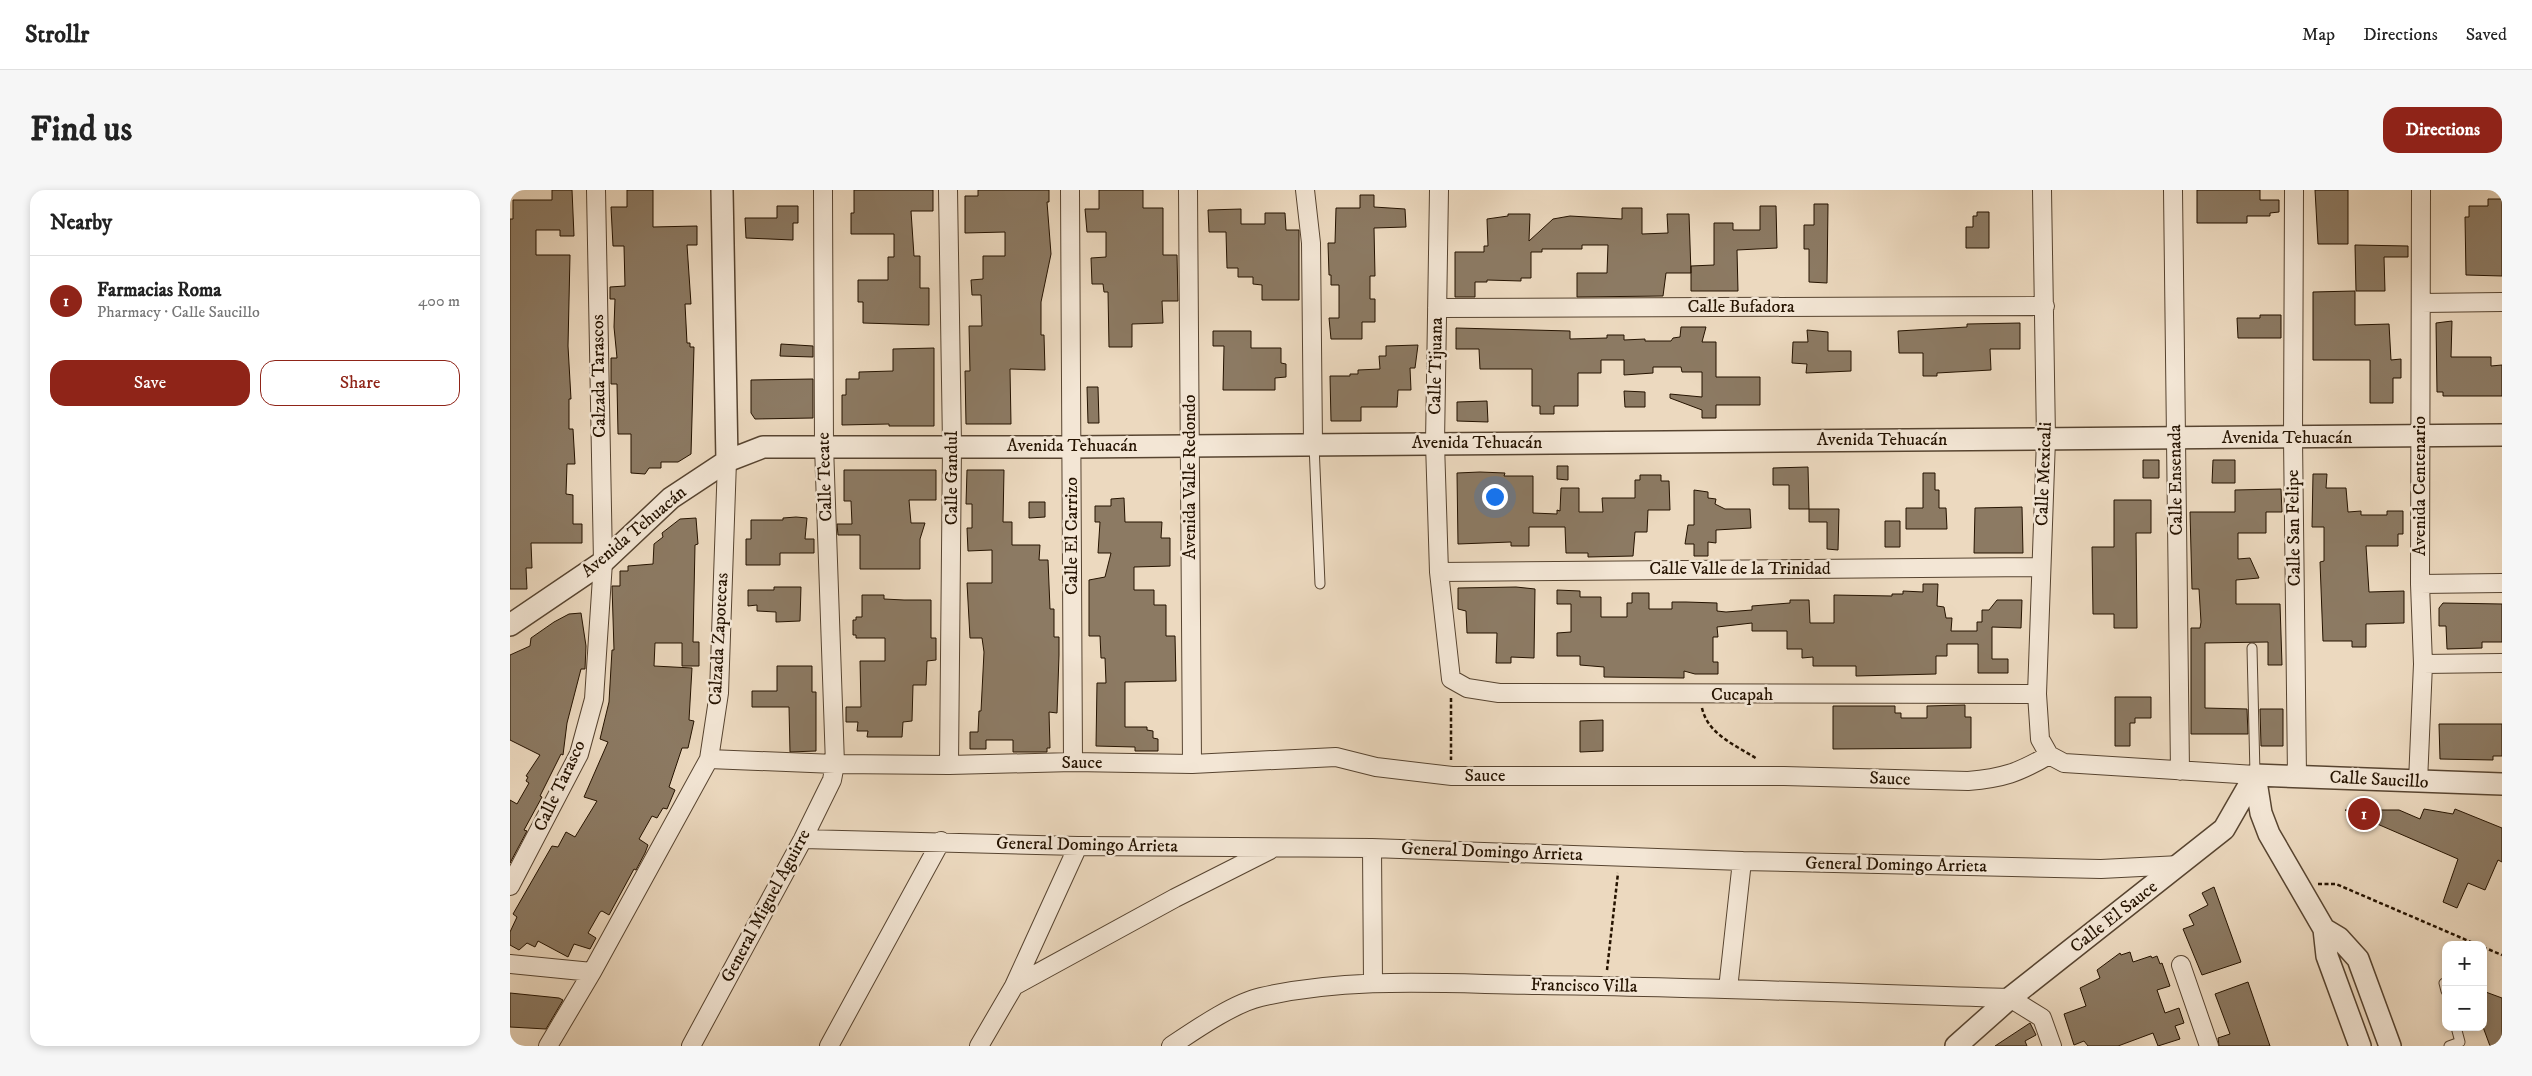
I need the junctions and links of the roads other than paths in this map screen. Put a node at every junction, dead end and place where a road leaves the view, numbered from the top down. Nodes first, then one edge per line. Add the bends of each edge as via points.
1 (596, 190) edge
2 (722, 190) edge
3 (823, 190) edge
4 (948, 190) edge
5 (1070, 190) edge
6 (1188, 190) edge
7 (1304, 190) edge
8 (1439, 190) edge
9 (2042, 190) edge
10 (2173, 190) edge
11 (2294, 190) edge
12 (2421, 190) edge
13 (2502, 302) edge
14 (2421, 303) junction
15 (2045, 306) junction
16 (1437, 308) junction
17 (2502, 435) edge
18 (2420, 437) junction
19 (2293, 438) junction
20 (2046, 439) junction
21 (2175, 439) junction
22 (1435, 443) junction
23 (1314, 444) junction
24 (952, 445) junction
25 (824, 446) junction
26 (1190, 446) junction
27 (1072, 447) junction
28 (727, 460) junction
29 (603, 562) junction
30 (2040, 567) junction
31 (1439, 572) junction
32 (2502, 583) edge
33 (1320, 584) dead end
34 (2420, 584) junction
35 (510, 625) edge
36 (2252, 648) dead end
37 (2502, 663) edge
38 (2423, 664) junction
39 (1451, 679) joint
40 (2037, 694) junction
41 (2049, 755) junction
42 (709, 759) junction
43 (1073, 762) junction
44 (835, 764) junction
45 (1192, 764) junction
46 (949, 765) junction
47 (2180, 770) junction
48 (2255, 775) junction
49 (2297, 776) junction
50 (2418, 782) junction
51 (2502, 784) edge
52 (2266, 827) junction
53 (2224, 829) junction
54 (803, 838) junction
55 (941, 841) junction
56 (1078, 846) junction
57 (1273, 848) junction
58 (1372, 848) junction
59 (1742, 861) junction
60 (2180, 864) junction
61 (510, 886) edge
62 (2324, 929) junction
63 (510, 964) edge
64 (2181, 965) dead end
65 (592, 972) junction
66 (1373, 983) junction
67 (1014, 986) junction
68 (1728, 989) junction
69 (2010, 998) junction
70 (2457, 1031) edge
71 (548, 1046) edge
72 (691, 1046) edge
73 (829, 1046) edge
74 (979, 1046) edge
75 (1171, 1046) edge
76 (1956, 1046) edge
77 (2052, 1046) edge
78 (2209, 1046) edge
79 (2360, 1046) edge
80 (2390, 1046) edge
81 (2449, 1046) edge

1 - 29 street, Calzada Tarascos
2 - 28 street, Calzada Zapotecas
3 - 25 street, Calle Tecate
4 - 24 street, Calle Gandul
5 - 27 street, Calle El Carrizo
6 - 26 street, Avenida Valle Redondo
7 - 23 street via 1311,243
8 - 16 street, Calle Tijuana
9 - 15 street, Calle Mexicali
10 - 21 street, Calle Ensenada
11 - 19 street, Calle San Felipe
12 - 14 street, Avenida Centenario
13 - 14 street
14 - 18 street, Avenida Centenario
15 - 16 street, Calle Bufadora
15 - 20 street, Calle Mexicali
16 - 22 street, Calle Tijuana
17 - 18 street, Avenida Tehuacán
18 - 19 street, Avenida Tehuacán
18 - 34 street, Avenida Centenario
19 - 21 street, Avenida Tehuacán
19 - 49 street, Calle San Felipe
20 - 21 street, Avenida Tehuacán
20 - 22 street, Avenida Tehuacán
20 - 30 street, Calle Mexicali
21 - 47 street, Calle Ensenada
22 - 23 street, Avenida Tehuacán
22 - 31 street, Calle Tijuana
23 - 26 street, Avenida Tehuacán
23 - 33 lane
24 - 25 street, Avenida Tehuacán
24 - 27 street, Avenida Tehuacán
24 - 46 street, Calle Gandul
25 - 28 street, Avenida Tehuacán via 763,447
25 - 44 street, Calle Tecate
26 - 27 street, Avenida Tehuacán
26 - 45 street, Avenida Valle Redondo
27 - 43 street, Calle El Carrizo
28 - 29 street, Avenida Tehuacán via 670,498
28 - 42 street, Calzada Zapotecas via 719,693
29 - 35 street, Avenida Tehuacán
29 - 61 street, Calle Tarasco via 594,699 578,754
30 - 31 street, Calle Valle de la Trinidad
30 - 40 street, Calle Mexicali
31 - 39 street, Calle Tijuana
32 - 34 street
34 - 38 street, Avenida Centenario
36 - 48 lane
37 - 38 street
38 - 50 street, Avenida Centenario
39 - 40 street, Cucapah via 1467,688 1499,693
40 - 41 street, Calle Mexicali via 2040,739
41 - 45 street, Sauce via 2021,772 1968,781 1784,776 1452,776 1376,767 1336,757
41 - 47 street via 2064,763
42 - 44 street, Sauce
42 - 65 street, Calzada Zapotecas
43 - 45 street, Sauce
43 - 46 street, Sauce
44 - 46 street, Sauce
44 - 54 street, General Miguel Aguirre via 832,780
47 - 48 street
48 - 49 street, Calle Saucillo
48 - 52 street
48 - 53 street, Calle El Sauce
49 - 50 street, Calle Saucillo
50 - 51 street, Calle Saucillo
52 - 53 street via 2240,821
52 - 62 street
53 - 60 street, Calle El Sauce
54 - 55 street, General Domingo Arrieta
54 - 72 street, General Miguel Aguirre
55 - 56 street, General Domingo Arrieta
55 - 73 street
56 - 57 street, General Domingo Arrieta
56 - 67 street
57 - 58 street, General Domingo Arrieta
57 - 67 street
58 - 59 street, General Domingo Arrieta
58 - 66 street
59 - 60 street, General Domingo Arrieta via 2101,869
59 - 68 street
60 - 69 street, Calle El Sauce
62 - 79 street via 2327,956
62 - 80 street via 2340,938 2358,959
63 - 65 street
64 - 78 street
65 - 71 street, Calzada Zapotecas
66 - 68 street, Francisco Villa
66 - 75 street, Francisco Villa via 1314,988 1259,998 1207,1022
67 - 74 street
68 - 69 street, Francisco Villa
69 - 76 street, Calle El Sauce
69 - 77 street via 2042,1018
70 - 81 lane via 2460,1042

